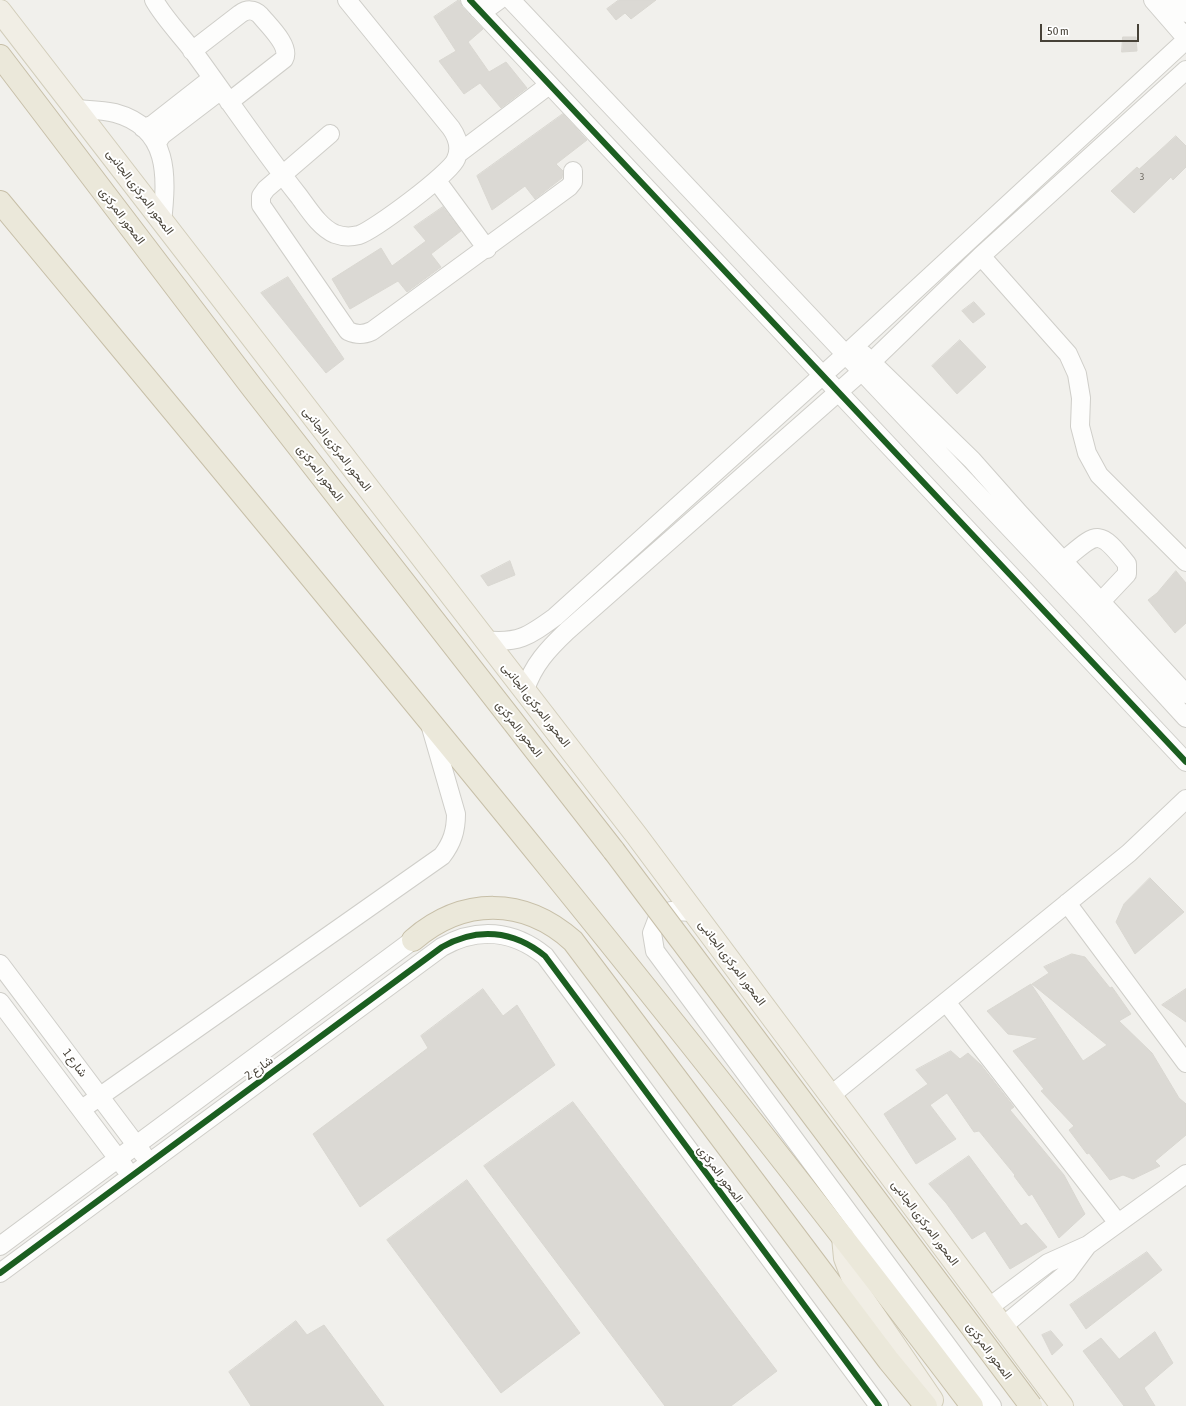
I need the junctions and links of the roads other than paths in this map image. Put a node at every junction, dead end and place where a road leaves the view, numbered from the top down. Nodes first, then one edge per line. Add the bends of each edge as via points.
1 (154, 0) edge
2 (347, 0) edge
3 (499, 0) edge
4 (511, 0) edge
5 (1153, 0) edge
6 (1174, 0) edge
7 (474, 4) edge
8 (0, 11) edge
9 (1186, 13) edge
10 (538, 28) junction
11 (1186, 39) edge
12 (512, 45) junction
13 (192, 51) junction
14 (0, 56) edge
15 (1186, 70) edge
16 (549, 85) junction
17 (1186, 85) edge
18 (221, 90) junction
19 (1164, 90) junction
20 (76, 109) junction
21 (143, 128) junction
22 (330, 134) dead end
23 (156, 144) junction
24 (459, 153) junction
25 (573, 171) dead end
26 (282, 175) junction
27 (437, 181) junction
28 (0, 202) edge
29 (162, 222) junction
30 (487, 249) junction
31 (981, 256) junction
32 (850, 350) junction
33 (866, 367) junction
34 (823, 375) junction
35 (838, 392) junction
36 (1064, 561) junction
37 (1186, 562) edge
38 (1096, 608) junction
39 (555, 617) junction
40 (567, 631) junction
41 (484, 640) junction
42 (525, 690) junction
43 (1186, 694) edge
44 (428, 717) junction
45 (1186, 718) edge
46 (1186, 762) edge
47 (1186, 799) edge
48 (1067, 903) junction
49 (694, 912) junction
50 (413, 940) joint
51 (545, 956) joint
52 (0, 964) edge
53 (0, 1002) edge
54 (946, 1002) junction
55 (1186, 1063) edge
56 (100, 1096) junction
57 (830, 1096) junction
58 (82, 1109) junction
59 (136, 1144) junction
60 (118, 1158) junction
61 (149, 1162) junction
62 (1186, 1174) edge
63 (131, 1176) junction
64 (1118, 1223) junction
65 (843, 1237) junction
66 (1088, 1245) junction
67 (0, 1246) edge
68 (0, 1273) edge
69 (988, 1308) junction
70 (1002, 1327) junction
71 (878, 1406) edge
72 (926, 1406) edge
73 (936, 1406) edge
74 (972, 1406) edge
75 (992, 1406) edge
76 (1031, 1406) edge
77 (1062, 1406) edge

1 - 13 street
2 - 24 street via 451,128 458,140
3 - 7 street via 488,8
4 - 10 street
5 - 11 street
6 - 9 street
7 - 12 street
8 - 20 main road, المحور المركزى الجانبى
10 - 12 street via 527,27 518,31
10 - 32 street
11 - 32 street
12 - 16 street
13 - 18 street
13 - 18 street via 248,10 257,12 284,45 284,59
14 - 76 highway, المحور المركزى, bridge via 251,386 614,851
15 - 19 street
16 - 24 street
16 - 34 street
17 - 19 street
18 - 21 street
18 - 23 street via 167,131
18 - 26 street
19 - 31 street
20 - 21 street via 117,114
20 - 29 main road, المحور المركزى الجانبى
21 - 23 street
22 - 26 street
23 - 29 street via 165,172 166,191
24 - 27 street via 454,165
25 - 30 street via 573,182 570,187
26 - 27 street via 323,226 344,236 366,232
26 - 30 street via 263,193 260,201 262,209 348,331 354,334 372,332
27 - 30 street
28 - 44 highway
29 - 41 main road, المحور المركزى الجانبى
31 - 33 street
31 - 37 street via 1068,354 1077,374 1081,398 1080,426 1087,453 1099,476
32 - 33 street
32 - 34 street
33 - 35 street
33 - 36 street via 972,460
33 - 38 street
34 - 35 street
34 - 39 street
35 - 40 street
35 - 46 street
36 - 38 street
36 - 38 street via 1092,538 1098,537 1105,539 1127,564 1127,574
38 - 43 street
38 - 45 street
39 - 40 street
39 - 41 street via 522,638
40 - 42 street via 539,660
41 - 42 main road, المحور المركزى الجانبى
42 - 49 main road, المحور المركزى الجانبى
44 - 56 street via 456,814 452,841 442,856
44 - 65 highway via 754,1121
47 - 48 street via 1129,853
48 - 54 street
48 - 55 street
49 - 57 main road, المحور المركزى الجانبى
49 - 75 street via 671,911 657,920 652,933 655,951
50 - 59 street, شارع 2
50 - 72 highway via 443,919 478,908 508,908 536,916 562,931 573,941 889,1361
51 - 61 street, شارع 2 via 527,943 500,934 473,935 452,942
51 - 71 street, المحور المركزى
52 - 56 street, شارع 1
53 - 58 street, شارع 1
54 - 57 street
54 - 64 street
56 - 58 street
56 - 59 street, شارع 1
57 - 69 main road, المحور المركزى الجانبى
58 - 60 street, شارع 1
59 - 60 street, شارع 2
59 - 61 street, شارع 1
60 - 63 street, شارع 1
60 - 67 street, شارع 2
61 - 63 street, شارع 2
62 - 64 street
63 - 68 street, شارع 2
64 - 66 street
65 - 73 main road via 845,1258 857,1290
65 - 74 highway
66 - 69 street via 1048,1263
66 - 70 street via 1067,1273
69 - 70 main road, المحور المركزى الجانبى
70 - 77 main road, المحور المركزى الجانبى

